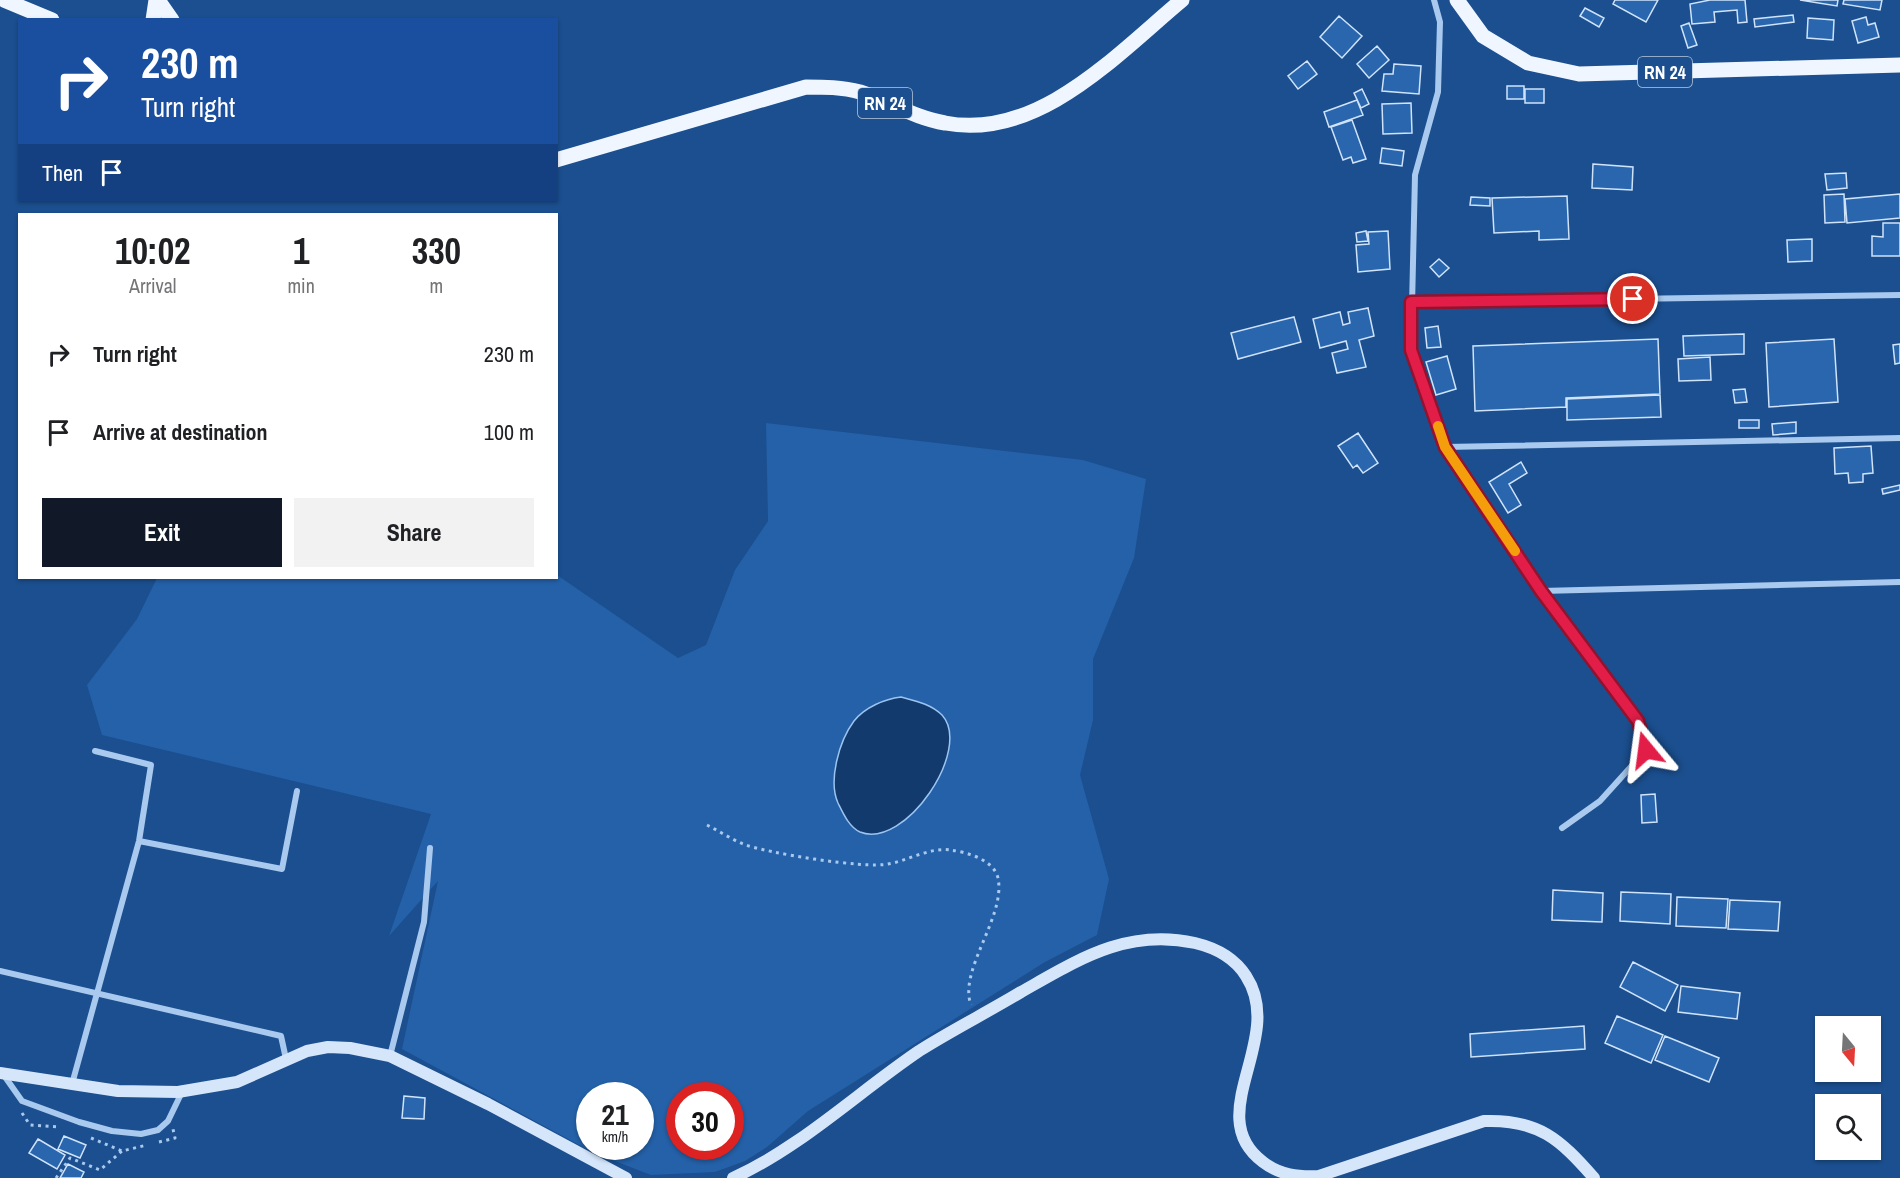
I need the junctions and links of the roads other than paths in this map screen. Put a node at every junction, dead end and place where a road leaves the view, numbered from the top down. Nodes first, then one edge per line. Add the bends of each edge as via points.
1 (4, 0) edge
2 (157, 0) edge
3 (1182, 0) edge
4 (1434, 0) edge
5 (1457, 0) edge
6 (47, 18) edge
7 (162, 18) edge
8 (1900, 65) edge
9 (558, 159) edge
10 (1900, 296) edge
11 (1411, 302) junction
12 (1900, 438) edge
13 (1445, 447) junction
14 (1900, 582) edge
15 (1541, 591) junction
16 (96, 751) dead end
17 (297, 792) dead end
18 (1562, 828) dead end
19 (139, 841) junction
20 (430, 848) dead end
21 (0, 972) edge
22 (97, 993) junction
23 (390, 1056) junction
24 (286, 1059) junction
25 (1, 1073) edge
26 (72, 1084) junction
27 (183, 1091) junction
28 (626, 1178) edge
29 (733, 1178) edge
30 (1594, 1178) edge

1 - 6 main road
2 - 7 main road
3 - 9 main road, RN 24 via 1050,105 1017,119 981,125 945,123 861,93 834,87 806,87
4 - 11 street via 1440,22 1438,92 1415,175
5 - 8 main road, RN 24 via 1483,36 1528,63 1580,74
10 - 11 street
11 - 13 street via 1411,350
12 - 13 street
13 - 15 street
14 - 15 street
15 - 18 street via 1638,721 1646,750 1600,801
16 - 19 street via 151,765
17 - 19 street via 282,868
19 - 22 street
20 - 23 street via 424,922
21 - 22 street
22 - 24 street via 281,1036
22 - 26 street
23 - 24 street via 328,1047
23 - 28 street
24 - 27 street via 237,1082
25 - 26 street
25 - 27 street via 22,1101 79,1122 141,1134 158,1130 168,1122
26 - 27 street via 118,1091
29 - 30 street via 766,1163 920,1051 1089,953 1123,942 1160,939 1195,943 1229,956 1241,968 1256,998 1258,1031 1240,1098 1239,1123 1248,1146 1271,1168 1302,1177 1318,1176 1484,1121 1503,1120 1541,1130 1558,1140

